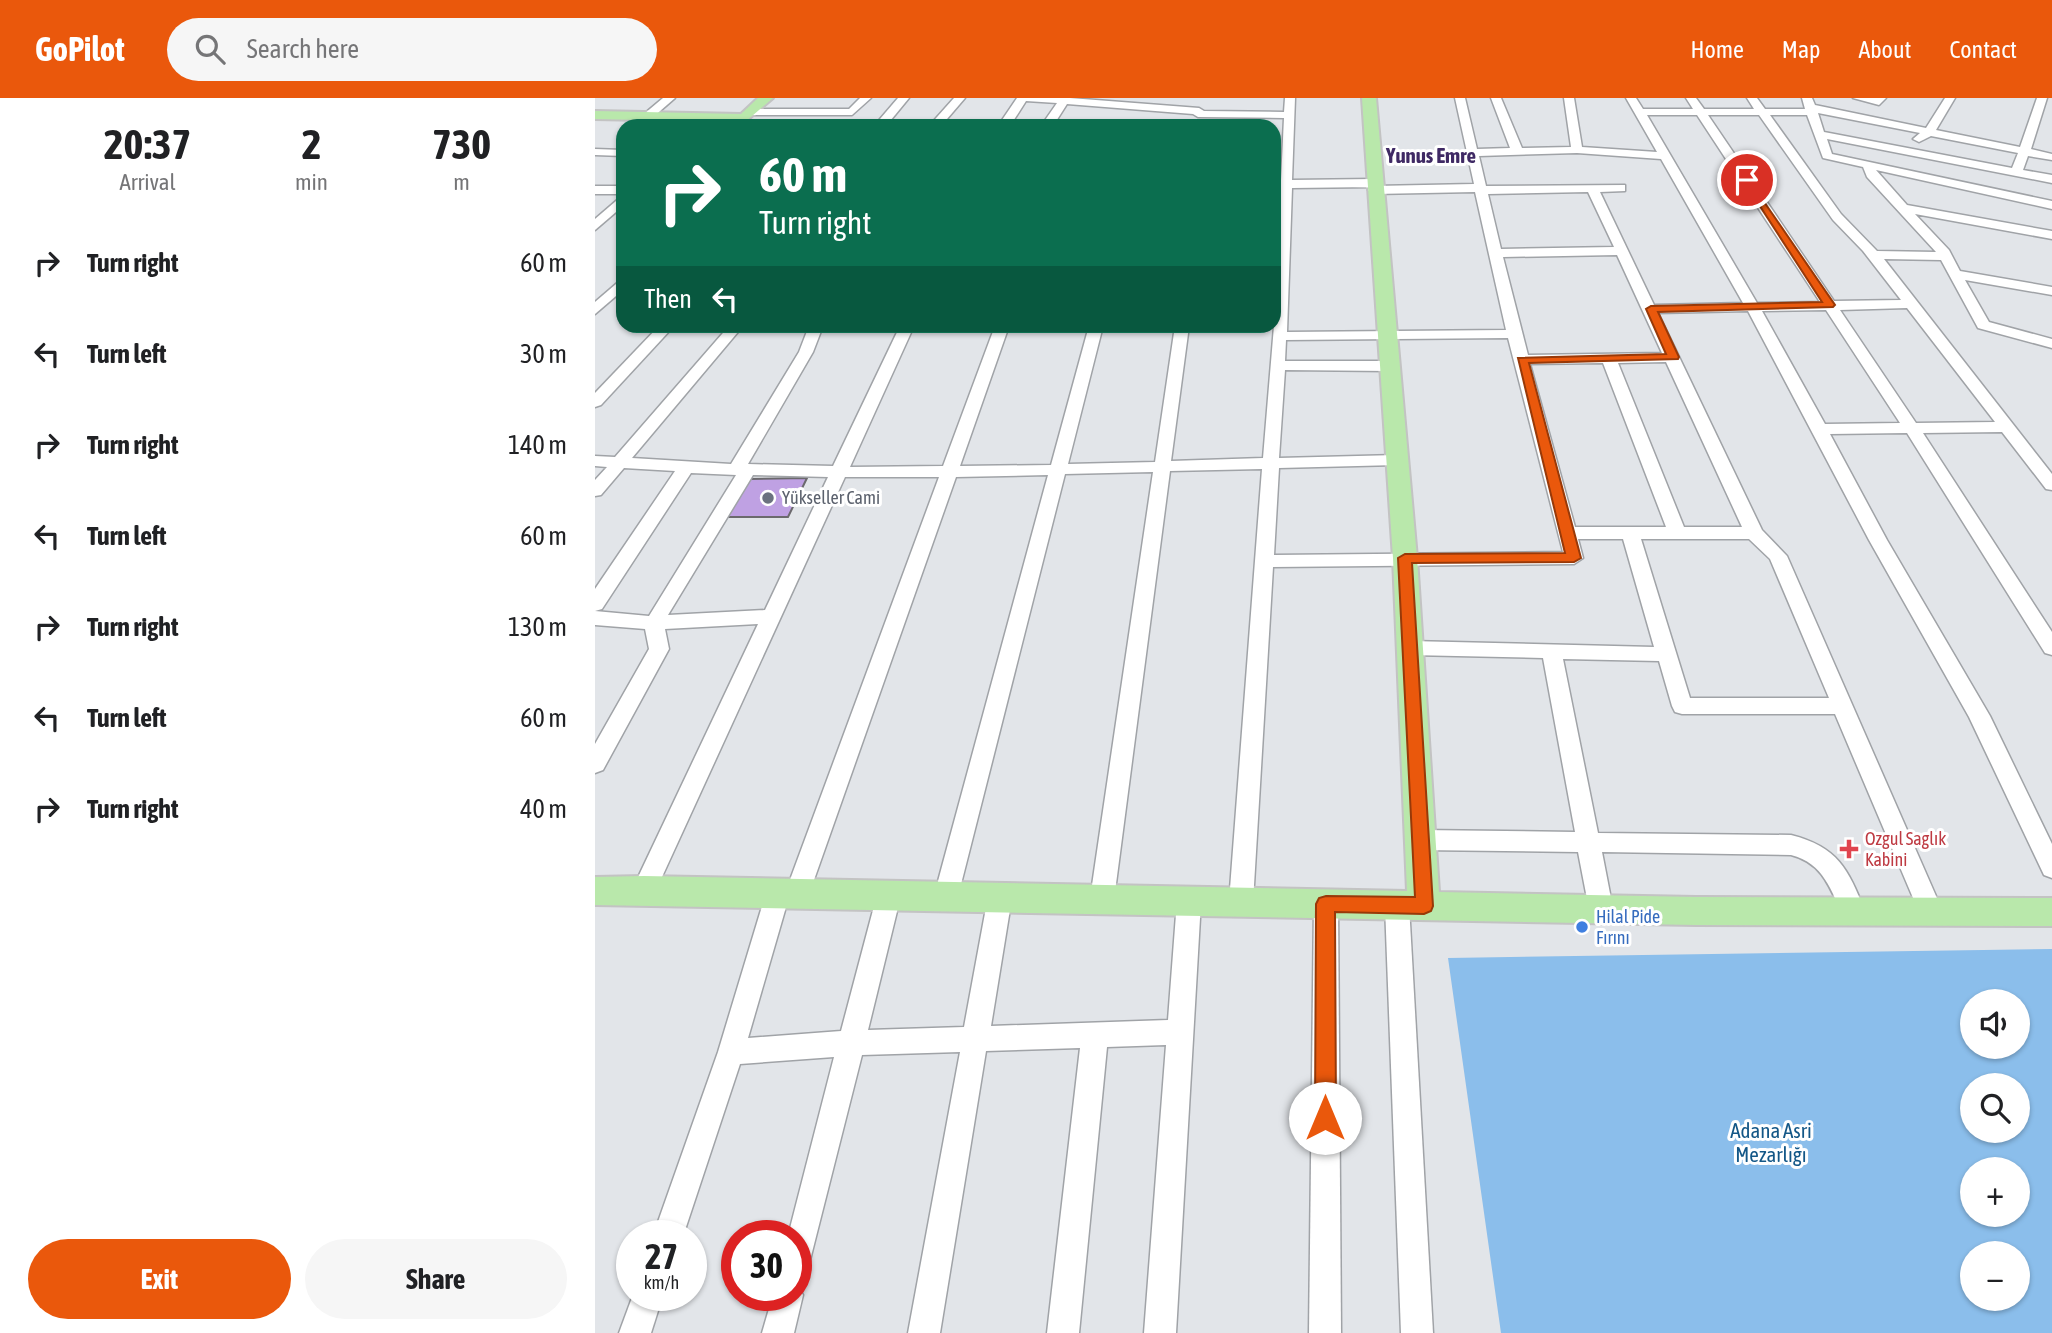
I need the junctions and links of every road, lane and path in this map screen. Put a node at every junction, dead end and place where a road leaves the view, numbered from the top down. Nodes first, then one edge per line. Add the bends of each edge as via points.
1 (670, 98) edge
2 (766, 98) edge
3 (866, 98) edge
4 (904, 98) edge
5 (960, 98) edge
6 (1025, 98) edge
7 (1205, 98) edge
8 (1369, 98) edge
9 (1460, 98) edge
10 (1496, 98) edge
11 (1569, 98) edge
12 (1752, 98) edge
13 (1858, 98) edge
14 (1881, 98) edge
15 (1950, 98) edge
16 (2042, 98) edge
17 (1064, 101) junction
18 (1696, 104) edge
19 (1635, 105) edge
20 (1289, 106) edge
21 (1811, 106) edge
22 (751, 112) junction
23 (808, 112) junction
24 (1198, 112) junction
25 (1764, 112) junction
26 (595, 115) edge
27 (648, 116) junction
28 (802, 119) edge
29 (886, 119) edge
30 (941, 119) edge
31 (1009, 119) edge
32 (1052, 119) edge
33 (1196, 119) edge
34 (1929, 132) junction
35 (1819, 134) junction
36 (1904, 149) junction
37 (1577, 150) junction
38 (1517, 151) junction
39 (595, 152) edge
40 (2024, 152) junction
41 (616, 153) edge
42 (1473, 153) junction
43 (1664, 156) junction
44 (2052, 157) edge
45 (1874, 165) junction
46 (2013, 171) junction
47 (2052, 179) edge
48 (1285, 184) junction
49 (1374, 187) junction
50 (1621, 188) dead end
51 (1482, 189) junction
52 (1593, 189) junction
53 (595, 190) edge
54 (616, 190) edge
55 (1998, 193) junction
56 (2052, 205) edge
57 (616, 206) edge
58 (1902, 208) junction
59 (1918, 225) junction
60 (595, 226) edge
61 (1281, 232) edge
62 (2052, 235) edge
63 (2052, 246) edge
64 (1623, 251) junction
65 (1496, 253) junction
66 (1874, 255) junction
67 (1945, 256) junction
68 (1955, 274) junction
69 (2052, 291) edge
70 (616, 292) edge
71 (1912, 304) junction
72 (1829, 305) junction
73 (1752, 307) junction
74 (1651, 309) junction
75 (595, 310) edge
76 (660, 333) edge
77 (730, 333) edge
78 (813, 333) edge
79 (904, 333) edge
80 (999, 333) edge
81 (1094, 333) edge
82 (1181, 333) edge
83 (1279, 333) edge
84 (1515, 334) junction
85 (1387, 335) junction
86 (1279, 336) junction
87 (2049, 346) edge
88 (1674, 357) junction
89 (1609, 358) junction
90 (1522, 360) junction
91 (1277, 365) junction
92 (1389, 366) junction
93 (595, 402) edge
94 (2008, 427) junction
95 (1912, 428) junction
96 (1819, 429) junction
97 (1397, 460) junction
98 (595, 461) edge
99 (1270, 462) junction
100 (619, 464) junction
101 (685, 469) junction
102 (1162, 469) junction
103 (741, 470) junction
104 (840, 471) junction
105 (1058, 472) junction
106 (948, 474) junction
107 (2052, 485) edge
108 (595, 491) edge
109 (1568, 533) junction
110 (1755, 533) junction
111 (1631, 534) junction
112 (1678, 534) junction
113 (1405, 558) junction
114 (1262, 561) junction
115 (595, 604) edge
116 (774, 616) junction
117 (595, 618) edge
118 (654, 623) junction
119 (1410, 648) junction
120 (2052, 648) edge
121 (1552, 651) junction
122 (1666, 654) junction
123 (1843, 706) junction
124 (595, 764) edge
125 (1420, 840) junction
126 (1588, 842) junction
127 (2052, 868) edge
128 (644, 890) junction
129 (788, 893) junction
130 (597, 895) edge
131 (889, 895) junction
132 (946, 896) junction
133 (1000, 897) junction
134 (1102, 899) junction
135 (1189, 901) junction
136 (1241, 902) junction
137 (1326, 904) junction
138 (1410, 905) junction
139 (1601, 909) junction
140 (1853, 911) junction
141 (1931, 912) junction
142 (2052, 912) edge
143 (1180, 1032) junction
144 (1095, 1035) junction
145 (975, 1039) junction
146 (852, 1044) junction
147 (731, 1052) junction
148 (673, 1220) edge
149 (807, 1220) edge
150 (643, 1311) edge
151 (783, 1311) edge
152 (635, 1333) edge
153 (778, 1333) edge
154 (924, 1333) edge
155 (1063, 1333) edge
156 (1160, 1333) edge
157 (1325, 1333) edge
158 (1417, 1333) edge

1 - 27 street
2 - 22 main road
3 - 23 street via 852,112
4 - 29 street
5 - 30 street
6 - 17 street
6 - 31 street
7 - 24 street
8 - 49 main road
9 - 42 street
10 - 38 street
11 - 37 street
12 - 25 street
13 - 14 street via 1879,102
15 - 34 street
16 - 40 street
17 - 24 street
17 - 32 street
18 - 19 street
18 - 25 street
18 - 72 street
19 - 43 street
20 - 24 street
20 - 48 street
21 - 25 street
21 - 34 street
21 - 35 street
22 - 23 street
22 - 27 main road via 745,118
23 - 28 street
24 - 33 street
25 - 66 street via 1837,217
26 - 27 main road
34 - 36 street
34 - 40 street
35 - 36 street
35 - 45 street via 1827,156
36 - 45 street
36 - 46 street
37 - 38 street
37 - 43 street
38 - 42 street
39 - 41 street
40 - 44 street
40 - 46 street
42 - 51 street
43 - 73 street
45 - 55 street
45 - 58 street via 1871,174
46 - 47 street
46 - 55 street
48 - 49 street
48 - 61 street
49 - 51 street
49 - 85 main road
50 - 52 street
51 - 52 street
51 - 65 street
52 - 64 street
53 - 54 street
55 - 56 street
57 - 60 street
58 - 59 street
58 - 62 street
59 - 63 street
59 - 67 street
64 - 65 street
64 - 74 street
65 - 84 street
66 - 67 street
66 - 71 street
67 - 68 street
68 - 69 street
68 - 87 street via 1983,325
70 - 75 street
71 - 72 street
71 - 94 street
72 - 73 street
72 - 95 street
73 - 74 street
73 - 96 street
74 - 88 street
76 - 93 street
77 - 100 street
78 - 103 street
79 - 104 street
80 - 106 street
81 - 105 street
82 - 102 street
83 - 86 street
84 - 85 street
84 - 90 street
85 - 86 street
85 - 92 main road
86 - 91 street
88 - 89 street
88 - 110 street
89 - 90 street
89 - 112 street
90 - 109 street
91 - 92 street
91 - 99 street
92 - 97 main road
94 - 95 street
94 - 107 street
95 - 96 street
95 - 120 street
96 - 127 street via 1979,716
97 - 99 street
97 - 113 main road
98 - 100 street
99 - 102 street
99 - 114 street
100 - 101 street
100 - 108 street
101 - 103 street
101 - 115 street
102 - 105 street
102 - 134 street
103 - 104 street
103 - 118 street
104 - 106 street
104 - 116 street
105 - 106 street
105 - 132 street
106 - 129 street
109 - 111 street
109 - 113 street via 1574,558
110 - 112 street
110 - 123 street via 1778,556
111 - 112 street
111 - 122 street
113 - 114 street
113 - 119 main road
114 - 136 street
116 - 118 street
116 - 128 street
117 - 118 street
118 - 124 street via 659,649
119 - 121 street
119 - 125 main road
121 - 122 street
121 - 126 street
122 - 123 street via 1682,706
123 - 141 street
125 - 126 street
125 - 138 main road
126 - 139 street
126 - 140 street via 1801,847 1821,856 1837,871
128 - 129 main road
128 - 130 main road
129 - 131 main road
129 - 147 street
131 - 132 main road
131 - 146 street
132 - 133 main road
133 - 134 main road
133 - 145 street
134 - 135 main road
135 - 136 main road
135 - 143 street
136 - 137 main road
137 - 138 main road
137 - 157 street
138 - 139 main road
138 - 158 street
139 - 140 main road
140 - 141 main road
141 - 142 main road
143 - 144 street
143 - 156 street
144 - 145 street
144 - 155 street
145 - 146 street
145 - 154 street
146 - 147 street
146 - 149 street
147 - 148 street
150 - 152 street
151 - 153 street

